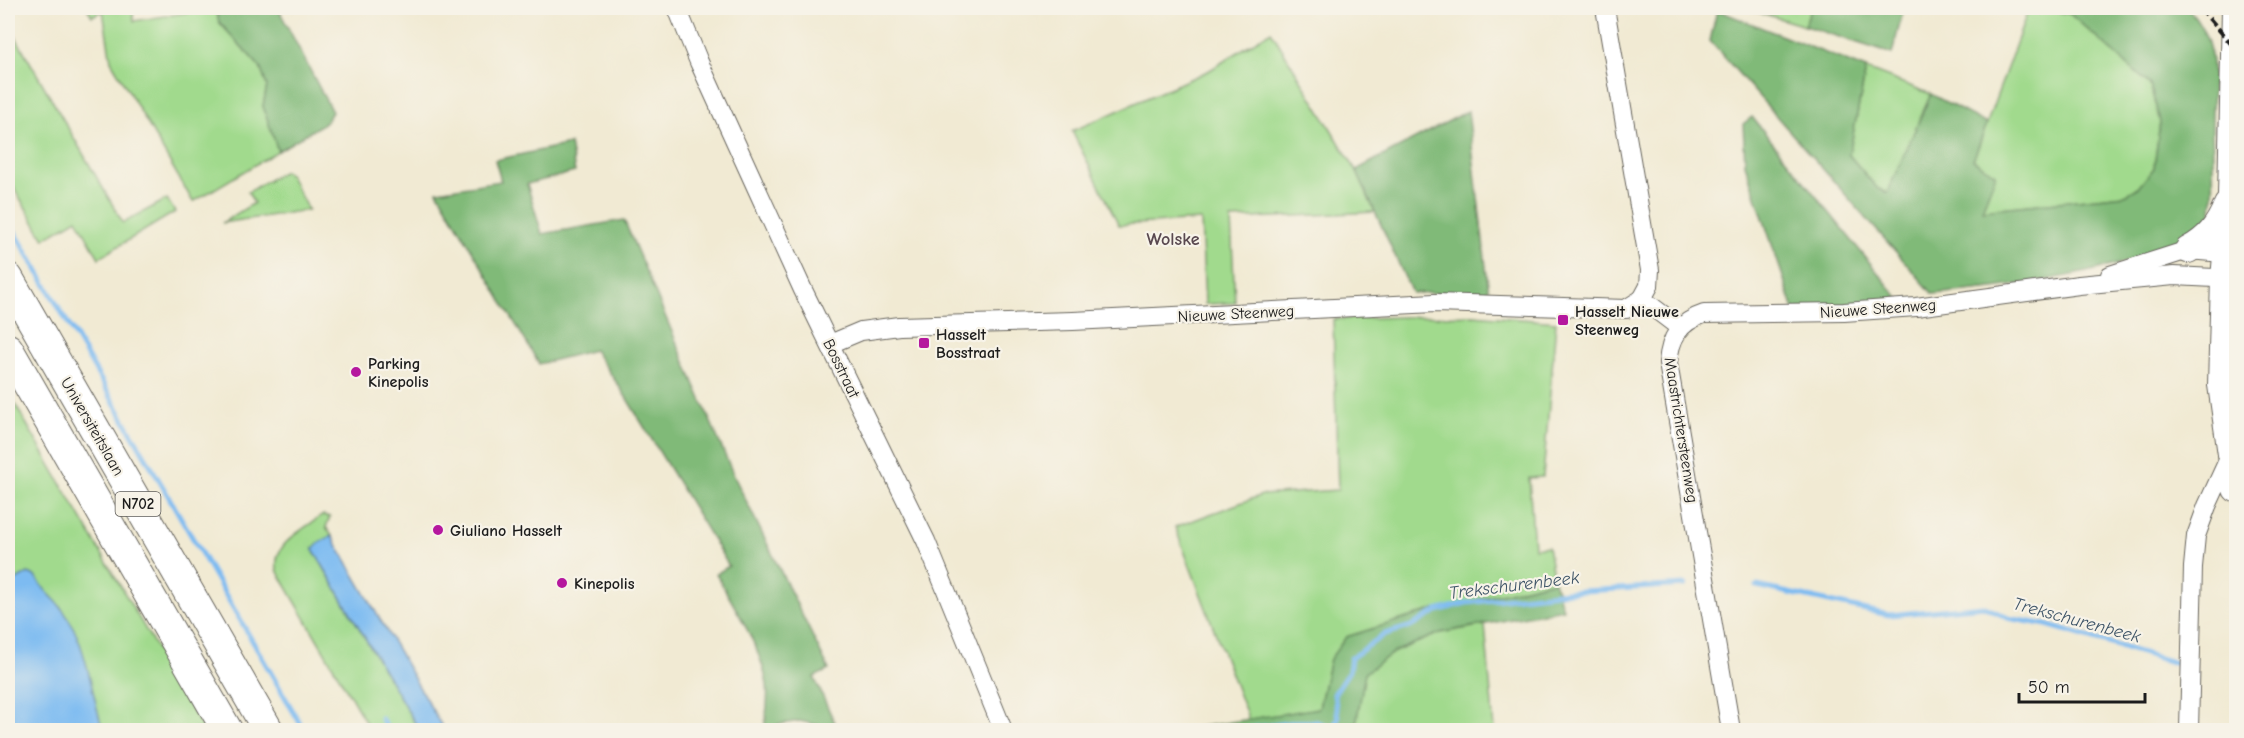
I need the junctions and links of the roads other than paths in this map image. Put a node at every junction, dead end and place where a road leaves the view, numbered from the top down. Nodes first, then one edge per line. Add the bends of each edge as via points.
1 (677, 8) edge
2 (1605, 8) edge
3 (2235, 8) edge
4 (2231, 197) junction
5 (2188, 250) junction
6 (2232, 254) edge
7 (8, 278) edge
8 (2230, 279) edge
9 (2079, 285) junction
10 (1642, 299) junction
11 (1679, 327) junction
12 (830, 344) junction
13 (8, 349) edge
14 (2230, 456) junction
15 (2236, 489) edge
16 (227, 730) edge
17 (268, 730) edge
18 (1003, 730) edge
19 (1731, 730) edge
20 (2189, 730) edge

1 - 12 street, Bosstraat
2 - 10 street via 1650,270 1649,286
3 - 4 main road
4 - 5 main road via 2219,226
4 - 6 main road
5 - 6 street, Nieuwe Steenweg
5 - 9 street, Nieuwe Steenweg
6 - 8 main road
7 - 17 highway, Universiteitslaan / N702
8 - 9 street, Nieuwe Steenweg via 2174,276
8 - 14 main road via 2221,385
9 - 11 street, Nieuwe Steenweg via 1916,307 1704,314
10 - 11 street
10 - 12 street, Nieuwe Steenweg via 1626,309 1435,303 899,326 861,331
11 - 19 street, Maastrichtersteenweg via 1669,346 1668,363
12 - 18 street, Bosstraat via 926,541
13 - 16 highway, N702
14 - 15 main road
14 - 20 street via 2196,536

